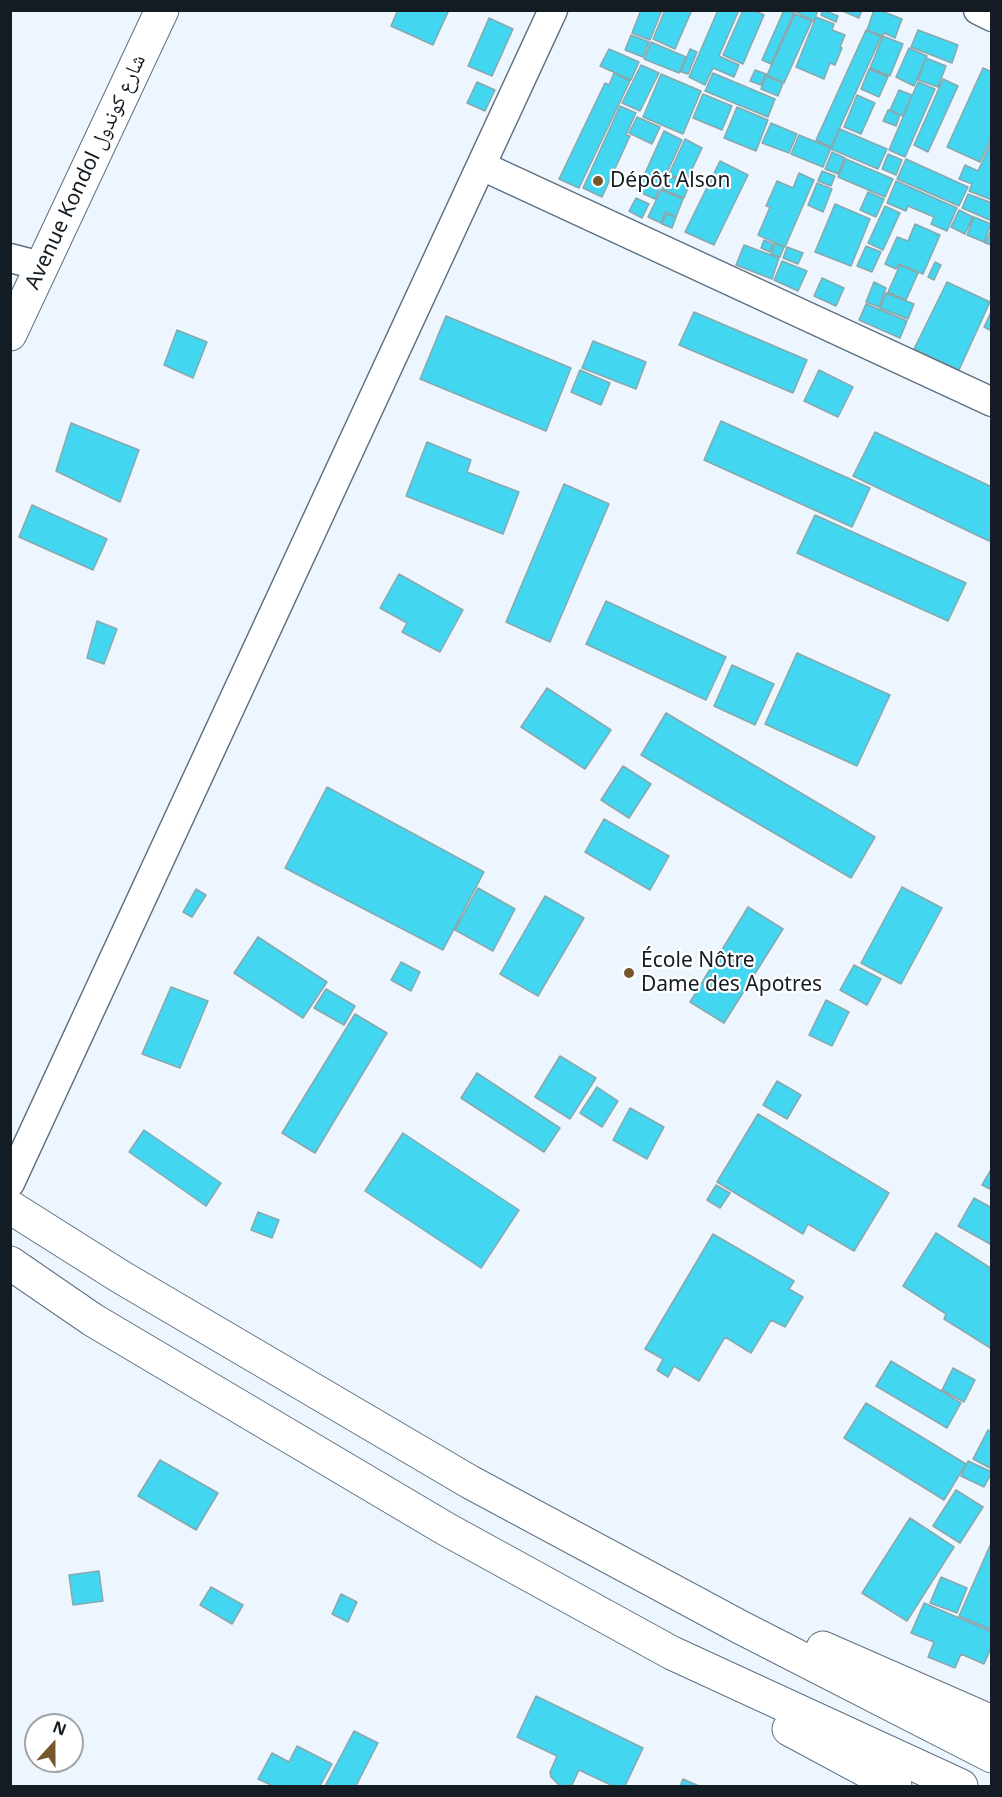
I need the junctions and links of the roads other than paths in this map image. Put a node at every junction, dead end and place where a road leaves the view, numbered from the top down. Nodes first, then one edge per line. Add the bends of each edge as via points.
1 (162, 10) edge
2 (553, 10) edge
3 (978, 10) edge
4 (992, 17) edge
5 (482, 166) junction
6 (26, 262) edge
7 (10, 334) edge
8 (992, 402) edge
9 (10, 1183) edge
10 (10, 1207) edge
11 (10, 1263) edge
12 (740, 1628) junction
13 (672, 1653) junction
14 (992, 1722) edge
15 (992, 1755) edge
16 (895, 1786) edge
17 (961, 1786) edge

1 - 6 main road, Avenue Kondol شارع كوندول
2 - 5 street
3 - 4 street
5 - 8 street
5 - 9 street
6 - 7 main road, Avenue Kondol شارع كوندول
10 - 12 main road via 121,1277 470,1482
11 - 13 main road via 93,1320 426,1517
12 - 14 main road via 827,1649
12 - 15 main road
13 - 16 main road via 766,1717
13 - 17 main road

